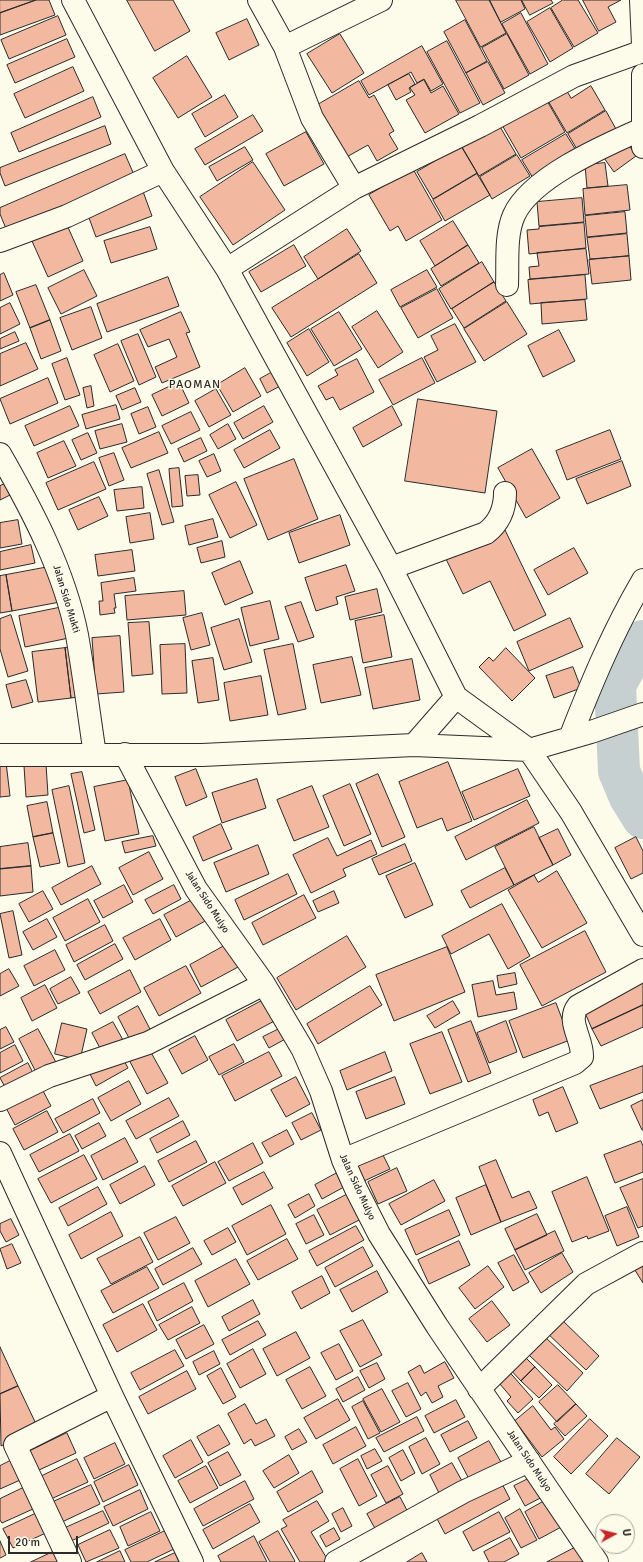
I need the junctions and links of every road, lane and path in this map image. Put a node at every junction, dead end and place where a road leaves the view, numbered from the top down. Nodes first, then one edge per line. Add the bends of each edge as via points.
1 (73, 0) edge
2 (259, 0) edge
3 (381, 0) edge
4 (641, 0) edge
5 (643, 45) edge
6 (285, 47) junction
7 (643, 51) edge
8 (643, 75) edge
9 (643, 138) edge
10 (163, 171) junction
11 (354, 188) junction
12 (0, 241) edge
13 (227, 269) junction
14 (507, 285) dead end
15 (0, 454) edge
16 (505, 493) dead end
17 (391, 568) junction
18 (643, 580) edge
19 (456, 697) junction
20 (640, 716) edge
21 (570, 738) junction
22 (414, 745) junction
23 (529, 750) junction
24 (125, 754) junction
25 (0, 755) edge
26 (95, 755) junction
27 (643, 935) edge
28 (643, 970) edge
29 (264, 984) junction
30 (0, 1100) edge
31 (0, 1153) edge
32 (343, 1160) junction
33 (643, 1253) edge
34 (479, 1388) junction
35 (112, 1396) junction
36 (8, 1448) edge
37 (529, 1460) junction
38 (70, 1562) edge
39 (192, 1562) edge
40 (336, 1562) edge
41 (597, 1562) edge

1 - 10 street
2 - 6 street
3 - 6 street
4 - 5 street
6 - 11 street via 312,118
7 - 11 street via 574,76
8 - 9 street
9 - 14 street via 600,148 538,186 524,199 514,215 509,234
10 - 12 street via 67,216
10 - 13 street
11 - 13 street
13 - 17 street
15 - 26 street, Jalan Sido Mukti via 50,548 62,581 77,634
16 - 17 street via 505,502 498,522 486,533
17 - 19 street
18 - 21 street via 600,661
19 - 22 street
19 - 23 street
20 - 21 street
21 - 23 street
22 - 23 street
22 - 24 street via 202,755
23 - 27 street via 586,837
24 - 26 street
24 - 29 street, Jalan Sido Mulyo via 196,889
25 - 26 street
28 - 32 street via 578,1006 572,1019 583,1048 582,1057 575,1062
29 - 30 street via 148,1043 49,1076
29 - 32 street, Jalan Sido Mulyo via 303,1050 321,1091
31 - 35 street
32 - 34 street, Jalan Sido Mulyo via 379,1234
33 - 34 street via 586,1284
34 - 37 street, Jalan Sido Mulyo
35 - 36 street
35 - 39 street
36 - 38 street
37 - 40 street via 463,1492
37 - 41 street, Jalan Sido Mulyo

